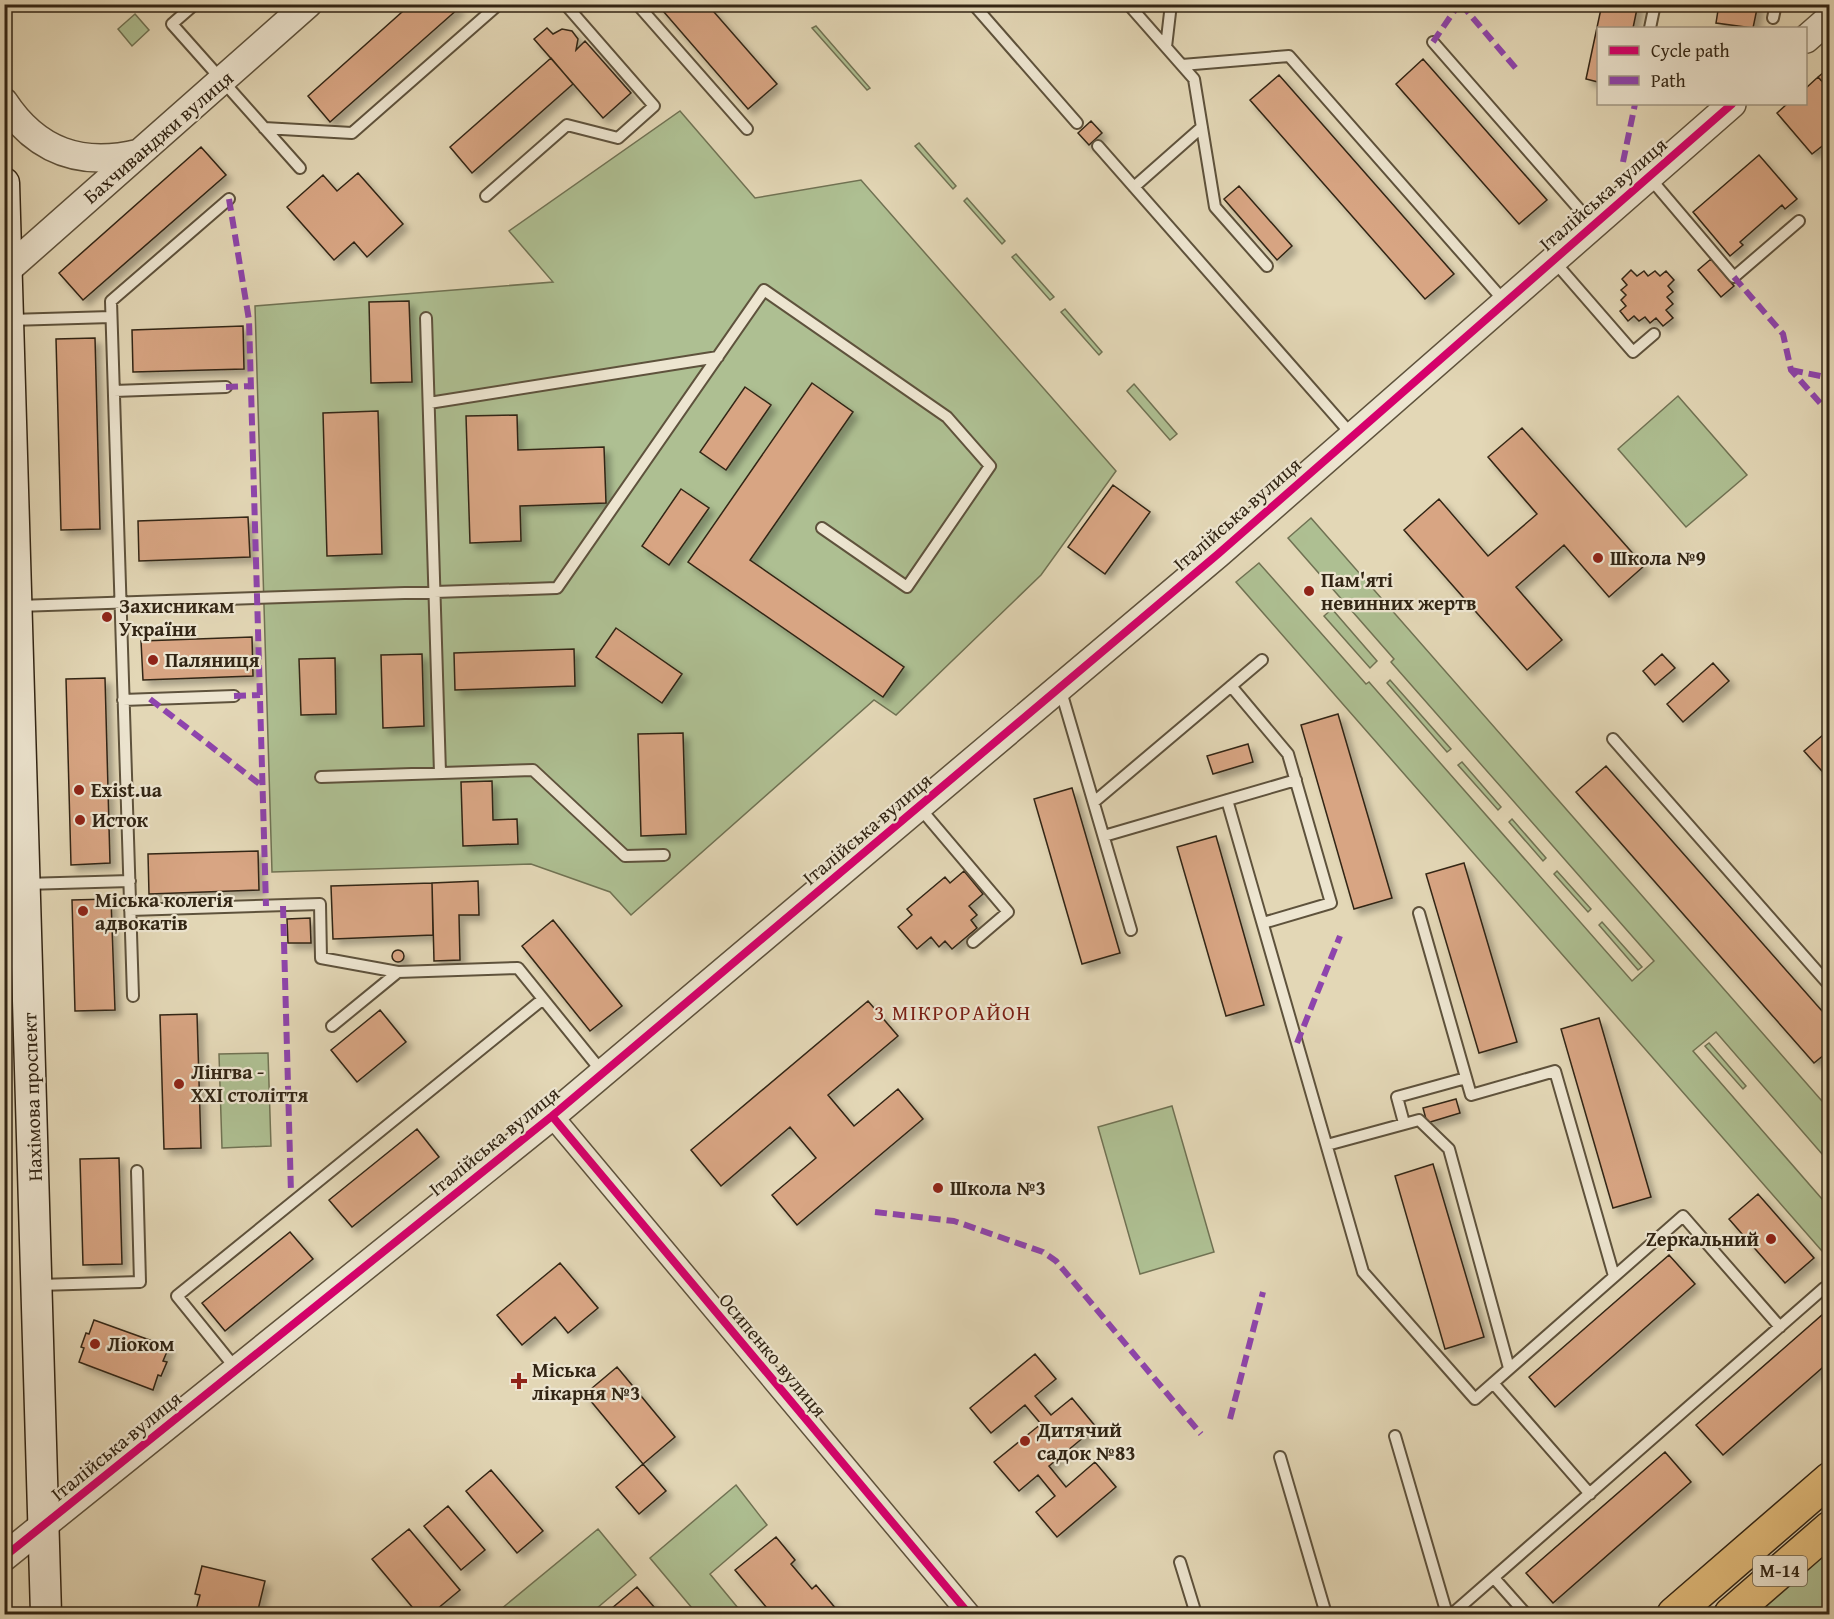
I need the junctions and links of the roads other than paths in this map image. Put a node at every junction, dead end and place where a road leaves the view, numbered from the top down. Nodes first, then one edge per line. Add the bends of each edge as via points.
1 (195, 4) edge
2 (308, 4) edge
3 (498, 4) edge
4 (565, 4) edge
5 (637, 4) edge
6 (973, 4) edge
7 (1128, 4) edge
8 (1171, 4) edge
9 (1655, 4) edge
10 (1776, 4) edge
11 (1773, 18) dead end
12 (1830, 18) edge
13 (1650, 27) edge
14 (1807, 38) edge
15 (1433, 42) dead end
16 (1166, 47) junction
17 (1182, 65) junction
18 (222, 80) junction
19 (4, 102) edge
20 (1731, 105) edge
21 (1077, 123) dead end
22 (1202, 127) junction
23 (264, 128) junction
24 (747, 129) dead end
25 (1098, 146) dead end
26 (140, 153) junction
27 (300, 168) dead end
28 (1648, 176) junction
29 (4, 183) edge
30 (1134, 187) junction
31 (486, 196) dead end
32 (229, 199) dead end
33 (1799, 221) dead end
34 (1593, 225) junction
35 (1553, 260) junction
36 (1267, 266) dead end
37 (7, 270) junction
38 (1505, 302) junction
39 (111, 317) junction
40 (426, 318) dead end
41 (9, 320) junction
42 (1654, 334) dead end
43 (718, 357) junction
44 (226, 387) dead end
45 (114, 391) junction
46 (429, 403) junction
47 (1352, 435) junction
48 (822, 528) dead end
49 (434, 592) junction
50 (120, 602) junction
51 (17, 606) junction
52 (1262, 660) dead end
53 (1231, 686) junction
54 (1060, 687) junction
55 (234, 696) dead end
56 (12, 698) edge
57 (123, 700) junction
58 (1613, 739) dead end
59 (440, 773) junction
60 (321, 777) dead end
61 (1296, 780) junction
62 (1227, 800) junction
63 (1094, 802) junction
64 (918, 806) junction
65 (1104, 836) junction
66 (664, 855) dead end
67 (129, 881) junction
68 (25, 884) junction
69 (130, 910) junction
70 (1419, 913) dead end
71 (1263, 923) junction
72 (1131, 930) dead end
73 (973, 942) dead end
74 (398, 972) junction
75 (1830, 986) edge
76 (133, 996) dead end
77 (543, 999) junction
78 (332, 1026) dead end
79 (603, 1073) junction
80 (1466, 1078) junction
81 (552, 1116) junction
82 (1404, 1124) junction
83 (1327, 1145) junction
84 (137, 1171) dead end
85 (1614, 1276) junction
86 (37, 1285) junction
87 (1824, 1288) dead end
88 (1780, 1327) junction
89 (1509, 1368) junction
90 (237, 1370) junction
91 (1493, 1383) junction
92 (1395, 1436) dead end
93 (1280, 1457) dead end
94 (1830, 1479) edge
95 (1590, 1494) junction
96 (45, 1525) junction
97 (1830, 1528) edge
98 (4, 1557) edge
99 (1180, 1562) dead end
100 (1494, 1578) junction
101 (46, 1614) edge
102 (969, 1614) edge
103 (1196, 1614) edge
104 (1326, 1614) edge
105 (1447, 1614) edge
106 (1452, 1614) edge
107 (1526, 1614) edge
108 (1674, 1614) edge
109 (1731, 1614) edge

1 - 18 lane via 172,24
2 - 18 street, Бахчиванджи вулиця
3 - 23 lane via 352,134
4 - 31 lane via 654,106 618,138 567,125
5 - 24 lane
6 - 21 lane
7 - 16 lane
8 - 16 lane
9 - 13 lane
10 - 11 lane
12 - 14 street
15 - 34 lane
16 - 17 lane
17 - 22 lane via 1194,79
17 - 38 lane via 1289,56
18 - 23 lane
18 - 26 street, Бахчиванджи вулиця
19 - 26 street via 31,134 71,155 94,159
20 - 28 street, Італійська вулиця
22 - 30 lane
22 - 36 lane via 1215,207
23 - 27 lane
25 - 30 lane
26 - 37 street, Бахчиванджи вулиця
28 - 33 lane via 1734,277
28 - 34 street, Італійська вулиця
29 - 37 main road, Нахімова проспект
30 - 47 lane
32 - 39 lane via 111,302
34 - 35 street, Італійська вулиця
35 - 38 street, Італійська вулиця
35 - 42 lane via 1634,352
37 - 41 main road, Нахімова проспект
38 - 47 street, Італійська вулиця
39 - 41 lane
39 - 45 lane
40 - 46 lane
41 - 51 main road, Нахімова проспект
43 - 46 lane
43 - 48 lane via 764,290 947,417 990,466 907,587
43 - 49 lane via 557,588
44 - 45 lane
45 - 50 lane
46 - 49 lane
47 - 54 street, Італійська вулиця
49 - 50 lane
49 - 59 lane
50 - 51 lane
50 - 57 lane
51 - 56 main road, Нахімова проспект
52 - 53 lane
53 - 61 lane via 1288,754
53 - 63 lane
54 - 63 lane
54 - 64 street, Італійська вулиця
55 - 57 lane
56 - 68 main road, Нахімова проспект
57 - 67 lane
58 - 75 lane
59 - 60 lane
59 - 66 lane via 533,770 625,856
61 - 62 lane
61 - 71 lane via 1331,903
62 - 65 lane
62 - 71 lane
63 - 65 lane
64 - 73 lane via 1008,912
64 - 79 street, Італійська вулиця
65 - 72 lane
67 - 68 lane
67 - 69 lane
68 - 86 main road, Нахімова проспект
69 - 74 lane via 320,904 321,958
69 - 76 lane
70 - 80 lane
71 - 83 lane
74 - 77 lane via 518,968
74 - 78 lane
77 - 79 lane
77 - 90 lane via 177,1296
79 - 81 street, Італійська вулиця
80 - 82 lane via 1397,1097
80 - 85 lane via 1471,1095 1555,1071
81 - 90 street, Італійська вулиця
81 - 102 street, Осипенко вулиця
82 - 83 lane
82 - 89 lane via 1419,1120 1449,1149
83 - 91 lane via 1363,1272 1474,1399
84 - 86 lane via 140,1282
85 - 88 lane via 1683,1216
85 - 89 lane
86 - 96 main road, Нахімова проспект
87 - 88 lane
88 - 95 lane
89 - 91 lane
90 - 96 street, Італійська вулиця
91 - 95 lane
92 - 105 lane
93 - 104 lane
94 - 108 highway, М-14
95 - 100 lane
96 - 98 street, Італійська вулиця
96 - 101 main road, Нахімова проспект
97 - 109 highway, М-14
99 - 103 lane
100 - 106 lane
100 - 107 lane

